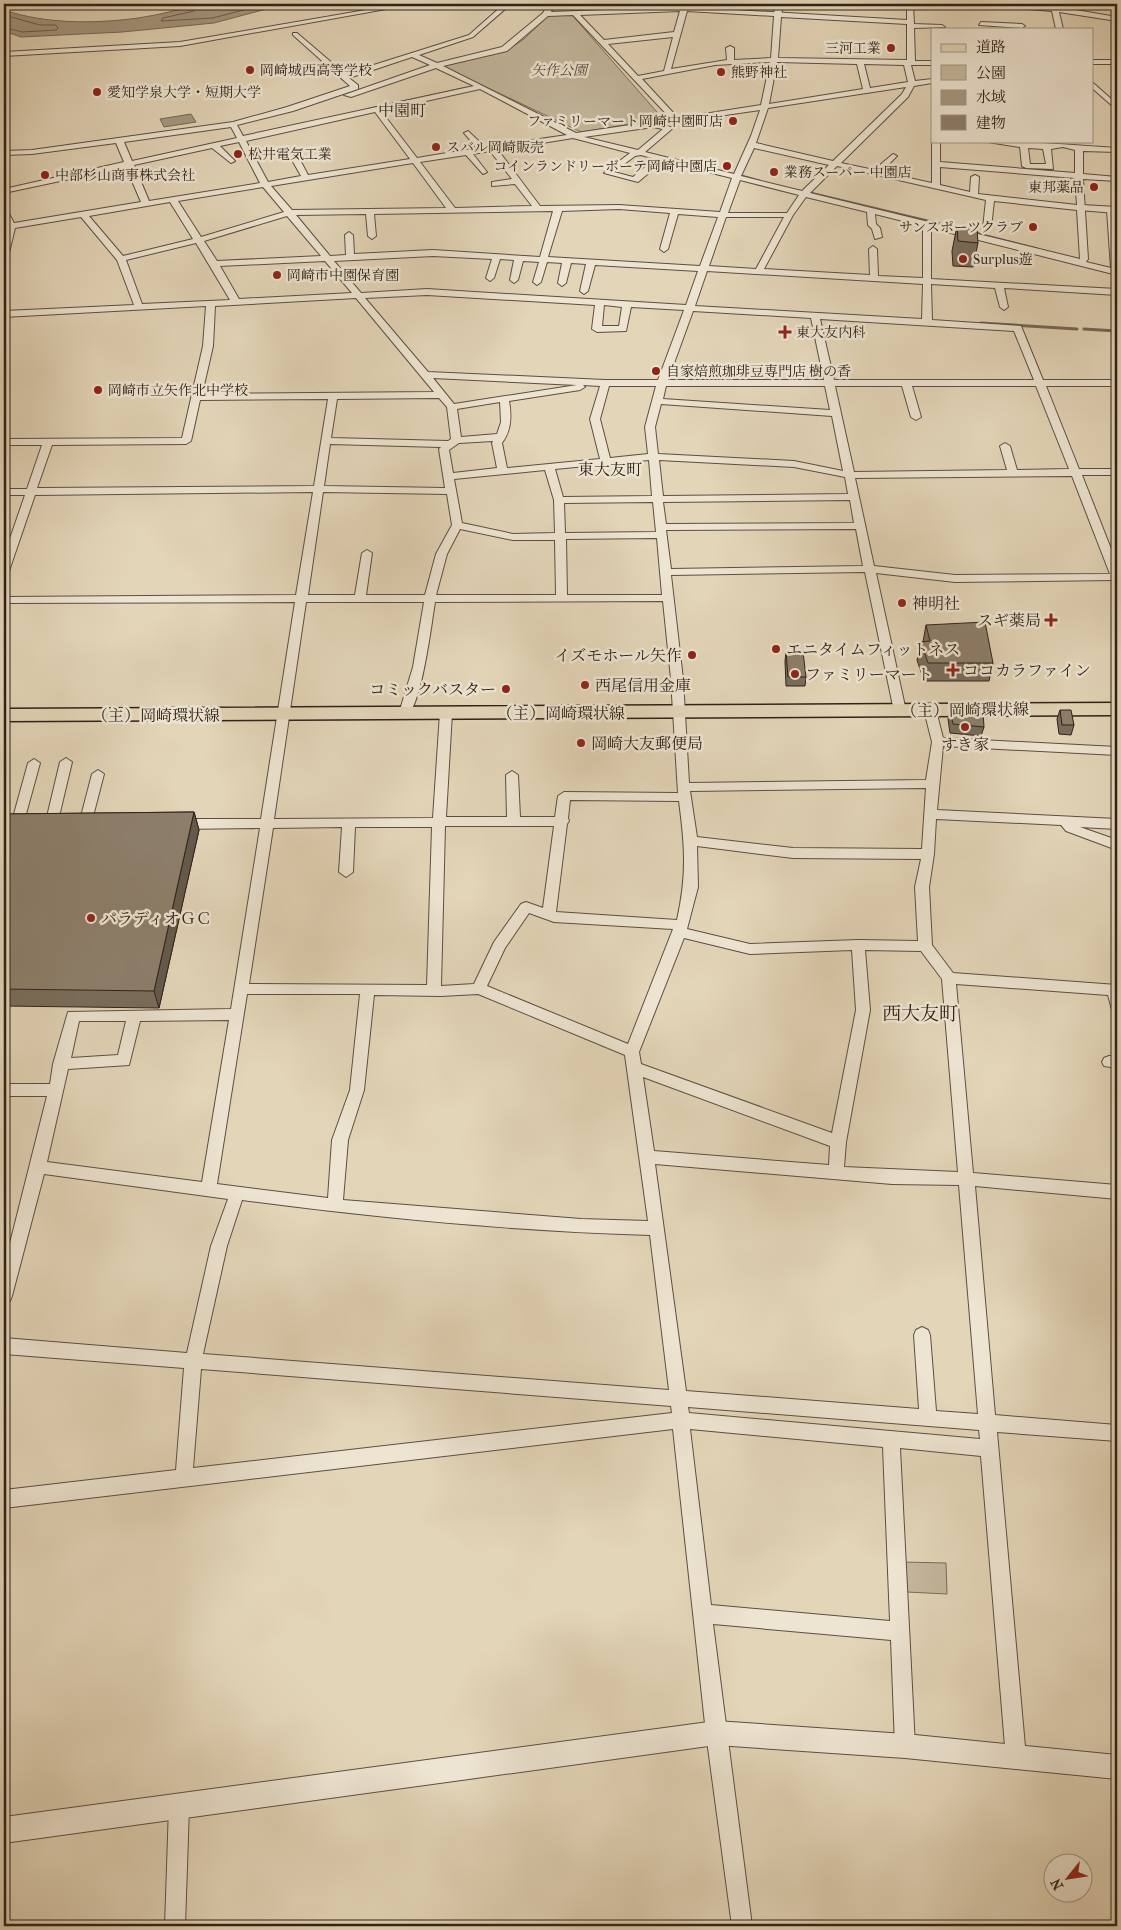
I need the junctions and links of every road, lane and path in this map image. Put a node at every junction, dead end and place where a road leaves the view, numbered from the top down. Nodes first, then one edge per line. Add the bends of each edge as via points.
1 (411, 4) edge
2 (508, 4) edge
3 (551, 4) edge
4 (590, 4) edge
5 (779, 4) edge
6 (910, 4) edge
7 (990, 4) edge
8 (1007, 4) edge
9 (1055, 7) edge
10 (684, 9) junction
11 (575, 13) junction
12 (587, 13) junction
13 (546, 14) junction
14 (778, 14) junction
15 (1020, 18) edge
16 (1117, 19) edge
17 (909, 23) junction
18 (981, 24) dead end
19 (942, 27) dead end
20 (1060, 28) edge
21 (295, 34) dead end
22 (678, 34) junction
23 (602, 42) junction
24 (730, 48) dead end
25 (4, 54) edge
26 (411, 54) junction
27 (776, 60) junction
28 (731, 62) junction
29 (1094, 62) edge
30 (1117, 62) edge
31 (860, 63) junction
32 (909, 63) junction
33 (931, 63) edge
34 (434, 66) junction
35 (667, 72) junction
36 (344, 77) junction
37 (637, 78) junction
38 (931, 81) edge
39 (912, 83) junction
40 (1094, 86) edge
41 (480, 87) junction
42 (868, 91) junction
43 (766, 107) junction
44 (1117, 108) edge
45 (377, 110) junction
46 (676, 120) junction
47 (653, 124) junction
48 (235, 126) junction
49 (468, 133) dead end
50 (573, 136) junction
51 (243, 138) junction
52 (119, 140) junction
53 (936, 142) edge
54 (995, 142) edge
55 (1063, 143) edge
56 (214, 145) junction
57 (753, 145) junction
58 (1024, 145) junction
59 (1047, 147) junction
60 (493, 148) junction
61 (1079, 148) junction
62 (483, 150) junction
63 (1117, 150) edge
64 (468, 152) junction
65 (7, 153) edge
66 (636, 153) junction
67 (893, 156) dead end
68 (660, 159) junction
69 (296, 160) dead end
70 (416, 160) junction
71 (231, 161) dead end
72 (4, 164) edge
73 (129, 164) junction
74 (935, 164) junction
75 (835, 165) junction
76 (483, 172) dead end
77 (874, 174) junction
78 (737, 176) junction
79 (1079, 176) junction
80 (975, 177) dead end
81 (306, 178) junction
82 (1117, 179) edge
83 (517, 181) junction
84 (265, 184) junction
85 (495, 184) dead end
86 (936, 188) junction
87 (4, 191) edge
88 (805, 193) junction
89 (974, 196) junction
90 (172, 199) junction
91 (990, 199) junction
92 (146, 204) junction
93 (538, 208) junction
94 (1082, 208) junction
95 (558, 209) junction
96 (871, 210) junction
97 (1114, 210) edge
98 (453, 211) junction
99 (4, 212) edge
100 (289, 212) junction
101 (370, 212) junction
102 (674, 213) junction
103 (82, 214) junction
104 (724, 215) junction
105 (789, 215) junction
106 (927, 224) junction
107 (7, 226) edge
108 (988, 228) dead end
109 (349, 235) dead end
110 (372, 236) dead end
111 (878, 237) dead end
112 (199, 240) junction
113 (874, 248) dead end
114 (664, 250) dead end
115 (497, 256) junction
116 (4, 257) edge
117 (350, 257) junction
118 (326, 258) junction
119 (519, 258) junction
120 (121, 259) junction
121 (543, 259) junction
122 (566, 260) junction
123 (1082, 261) junction
124 (591, 262) junction
125 (214, 264) junction
126 (705, 268) junction
127 (1116, 269) edge
128 (760, 271) junction
129 (490, 278) dead end
130 (874, 279) junction
131 (514, 280) dead end
132 (537, 282) dead end
133 (926, 282) junction
134 (562, 283) dead end
135 (999, 286) junction
136 (584, 291) dead end
137 (1117, 292) edge
138 (358, 296) junction
139 (236, 302) junction
140 (600, 303) junction
141 (211, 304) junction
142 (627, 305) junction
143 (139, 307) junction
144 (1004, 307) dead end
145 (689, 309) junction
146 (4, 314) edge
147 (815, 315) junction
148 (927, 323) junction
149 (423, 375) junction
150 (829, 382) junction
151 (906, 382) junction
152 (605, 383) junction
153 (662, 383) junction
154 (1039, 383) junction
155 (1117, 383) edge
156 (440, 395) junction
157 (333, 396) junction
158 (196, 397) junction
159 (504, 399) junction
160 (656, 401) junction
161 (452, 407) junction
162 (836, 413) junction
163 (916, 417) dead end
164 (502, 437) junction
165 (326, 441) junction
166 (4, 442) edge
167 (48, 442) junction
168 (453, 442) junction
169 (1005, 446) dead end
170 (653, 457) junction
171 (605, 460) junction
172 (549, 466) junction
173 (503, 471) junction
174 (1117, 472) edge
175 (1012, 473) junction
176 (1077, 473) junction
177 (850, 475) junction
178 (448, 476) junction
179 (320, 489) junction
180 (452, 491) junction
181 (4, 492) edge
182 (32, 492) junction
183 (855, 497) junction
184 (559, 500) junction
185 (656, 500) junction
186 (457, 525) junction
187 (862, 526) junction
188 (660, 531) junction
189 (559, 536) junction
190 (367, 553) dead end
191 (871, 569) junction
192 (4, 571) edge
193 (664, 572) junction
194 (360, 597) junction
195 (300, 598) junction
196 (562, 598) junction
197 (667, 598) junction
198 (431, 599) junction
199 (4, 600) edge
200 (1117, 709) edge
201 (930, 710) junction
202 (900, 711) junction
203 (446, 712) junction
204 (405, 713) junction
205 (678, 713) junction
206 (284, 714) junction
207 (4, 715) edge
208 (938, 742) junction
209 (1117, 751) edge
210 (66, 762) dead end
211 (34, 763) dead end
212 (98, 774) dead end
213 (512, 776) dead end
214 (933, 784) junction
215 (684, 792) junction
216 (930, 814) junction
217 (514, 821) junction
218 (563, 821) junction
219 (349, 822) junction
220 (439, 822) junction
221 (1065, 822) junction
222 (267, 823) junction
223 (162, 824) edge
224 (1117, 824) edge
225 (10, 825) edge
226 (51, 825) junction
227 (691, 841) junction
228 (1117, 845) edge
229 (928, 854) junction
230 (346, 872) dead end
231 (549, 915) junction
232 (680, 928) junction
233 (858, 945) junction
234 (925, 946) junction
235 (949, 978) junction
236 (241, 989) junction
237 (368, 989) junction
238 (479, 989) junction
239 (1116, 990) edge
240 (434, 991) junction
241 (1117, 1006) edge
242 (238, 1014) junction
243 (134, 1017) junction
244 (632, 1060) junction
245 (60, 1064) junction
246 (4, 1090) edge
247 (55, 1090) junction
248 (838, 1142) junction
249 (646, 1156) junction
250 (38, 1167) junction
251 (836, 1171) junction
252 (966, 1179) junction
253 (208, 1190) junction
254 (1117, 1192) edge
255 (237, 1194) junction
256 (336, 1206) junction
257 (655, 1228) junction
258 (4, 1296) edge
259 (922, 1335) dead end
260 (4, 1346) edge
261 (193, 1361) junction
262 (677, 1398) junction
263 (928, 1418) junction
264 (680, 1420) junction
265 (986, 1423) junction
266 (1117, 1433) edge
267 (891, 1439) junction
268 (988, 1448) junction
269 (184, 1478) junction
270 (4, 1499) edge
271 (704, 1614) junction
272 (899, 1631) junction
273 (716, 1733) junction
274 (904, 1746) junction
275 (1016, 1758) junction
276 (1117, 1767) edge
277 (179, 1807) junction
278 (4, 1830) edge
279 (175, 1926) edge
280 (742, 1926) edge

1 - 25 street via 180,44
2 - 26 street via 471,36
3 - 13 street
4 - 12 street
5 - 14 street
6 - 17 street
7 - 8 street
8 - 15 street
9 - 15 street
9 - 16 street
9 - 20 street
10 - 12 street
10 - 14 street
10 - 22 street
11 - 12 street
11 - 13 street
11 - 23 street
13 - 34 street via 504,48
14 - 17 street
14 - 27 street
15 - 18 street
17 - 19 street
17 - 32 street
21 - 36 street
22 - 23 street
22 - 35 street
23 - 37 street
24 - 28 street
26 - 34 street
26 - 36 street
27 - 28 street
27 - 31 street
27 - 43 street
28 - 35 street via 712,60
29 - 30 street
31 - 32 street
31 - 42 street
32 - 33 street
32 - 39 street
34 - 41 street
34 - 48 street via 311,108
35 - 37 street
36 - 48 street via 355,87
37 - 46 street
38 - 39 street
39 - 42 street
39 - 75 street via 905,95
40 - 44 street
41 - 45 street
41 - 50 street
42 - 43 street
43 - 46 street
43 - 57 street
45 - 51 street
45 - 70 street
46 - 47 street
47 - 50 street
47 - 66 street via 669,128
48 - 51 street
48 - 52 street
49 - 62 street
50 - 60 street
50 - 66 street
51 - 56 street
51 - 84 street
52 - 65 street
52 - 73 street
53 - 74 street
54 - 58 street
55 - 59 street
55 - 61 street
56 - 71 street
56 - 73 street
57 - 75 street
57 - 78 street
58 - 59 street
58 - 59 street via 1026,166 1050,167
60 - 62 street
60 - 83 street
61 - 63 street
61 - 79 street
62 - 64 street
64 - 70 street
64 - 76 street
65 - 72 street
66 - 68 street
66 - 68 street via 608,173 635,180
67 - 77 street
68 - 78 street
69 - 81 street
70 - 81 street
70 - 98 street
73 - 87 street
73 - 92 street
74 - 79 street
74 - 86 street
75 - 77 street
75 - 88 street
77 - 86 street
78 - 88 street
78 - 104 street
79 - 82 street
79 - 94 street
80 - 89 street
81 - 84 street
83 - 85 street
83 - 93 street
84 - 90 street
84 - 100 street
86 - 89 street
88 - 96 street
88 - 105 street
89 - 91 street
90 - 92 street
90 - 112 street
91 - 94 street
91 - 108 street
92 - 103 street
93 - 95 street
93 - 98 street
94 - 97 street
94 - 123 street
95 - 102 street via 619,207
95 - 121 street
96 - 106 street
96 - 111 street via 872,225
97 - 127 street
98 - 101 street
99 - 107 street
100 - 101 street
100 - 112 street
100 - 118 street
101 - 110 street
102 - 104 street
102 - 114 street
103 - 107 street
103 - 120 street
104 - 105 street
104 - 126 street
105 - 128 street
106 - 123 street
106 - 133 street
107 - 116 street
109 - 117 street
112 - 120 street
112 - 125 street
113 - 130 street
115 - 117 street via 433,253
115 - 119 street
115 - 129 street
117 - 118 street
118 - 125 street
118 - 138 street
119 - 121 street
119 - 131 street
120 - 143 street
121 - 122 street
121 - 132 street
122 - 124 street
122 - 134 street
123 - 127 street
124 - 126 street
124 - 136 street
125 - 139 street
126 - 128 street
126 - 145 street
128 - 130 street
130 - 133 street
133 - 135 street
133 - 148 street
135 - 137 street
135 - 144 street
138 - 139 street
138 - 140 street via 426,292
138 - 149 street
139 - 141 street
140 - 142 street
140 - 142 street via 597,329 624,329
141 - 143 street
141 - 158 street via 208,346
142 - 145 street
143 - 146 street
145 - 147 street
145 - 153 street
147 - 148 street
147 - 150 street
148 - 154 street via 1018,328
149 - 152 street
149 - 156 street
150 - 151 street
150 - 153 street
150 - 162 street
151 - 154 street
151 - 163 street
152 - 153 street
152 - 159 street
152 - 171 street via 595,419
153 - 160 street
154 - 155 street
154 - 176 street
156 - 157 street
156 - 161 street
157 - 158 street
157 - 165 street
158 - 167 street via 186,441
159 - 161 street
159 - 164 street via 507,415
160 - 162 street
160 - 170 street via 650,427
161 - 168 street
162 - 177 street
164 - 168 street
164 - 173 street via 497,443
165 - 168 street
165 - 179 street
166 - 167 street
167 - 182 street
168 - 178 street via 444,449
169 - 175 street
170 - 171 street
170 - 177 street via 794,464
170 - 185 street
171 - 172 street
172 - 173 street
172 - 184 street
173 - 178 street
174 - 176 street
175 - 176 street
175 - 177 street
176 - 191 street via 1117,577 940,578
177 - 183 street
178 - 180 street
179 - 180 street
179 - 182 street
179 - 195 street
180 - 186 street
181 - 182 street
182 - 192 street
183 - 185 street
183 - 187 street
184 - 185 street
184 - 189 street
185 - 188 street
186 - 189 street via 513,536
186 - 198 street via 441,557
187 - 188 street
187 - 191 street
188 - 189 street
188 - 193 street
189 - 196 street
190 - 194 street
191 - 193 street
191 - 202 street
193 - 197 street
194 - 195 street
194 - 198 street
195 - 199 street
195 - 206 street
196 - 197 street
196 - 198 street
197 - 205 street
198 - 204 street via 420,663
200 - 201 main road, （主）岡崎環状線
201 - 202 main road, （主）岡崎環状線
201 - 208 street
202 - 205 main road, （主）岡崎環状線
203 - 204 main road, （主）岡崎環状線
203 - 205 main road, （主）岡崎環状線
203 - 220 street
204 - 206 main road, （主）岡崎環状線
205 - 215 street
206 - 207 main road, （主）岡崎環状線
206 - 222 street
208 - 209 street
208 - 214 street
210 - 226 street
211 - 225 street
212 - 226 street via 90,824
213 - 217 street
214 - 215 street
214 - 216 street
215 - 218 street via 564,796
215 - 227 street
216 - 221 street
216 - 229 street
217 - 218 street
217 - 220 street
218 - 231 street
219 - 220 street
219 - 222 street
219 - 230 street
220 - 240 street
221 - 224 street
221 - 228 street via 1071,828
222 - 223 street
222 - 236 street
225 - 226 street
227 - 229 street via 793,853
227 - 232 street via 691,886
229 - 234 street via 922,887
231 - 232 street
231 - 238 street via 526,907 499,946
232 - 233 street via 750,949
232 - 244 street
233 - 234 street
233 - 248 street via 863,1010
234 - 235 street
235 - 239 street
235 - 252 street
236 - 237 street
236 - 242 street
237 - 240 street
237 - 256 street via 357,1090 340,1140
238 - 240 street
238 - 244 street
239 - 241 street
242 - 243 street
242 - 253 street
243 - 245 street via 124,1062
243 - 245 street via 73,1016
244 - 248 street
244 - 249 street
245 - 247 street
246 - 247 street
247 - 250 street
248 - 251 street
249 - 251 street
249 - 257 street
250 - 253 street
250 - 258 street
251 - 252 street via 892,1177
252 - 254 street
252 - 265 street
253 - 255 street
255 - 256 street
255 - 261 street via 219,1246
256 - 257 street via 581,1226
257 - 262 street via 669,1314
259 - 263 street
260 - 261 street
261 - 262 street
261 - 269 street
262 - 263 street
262 - 264 street
263 - 265 street
264 - 267 street
264 - 269 street
264 - 271 street
265 - 266 street
265 - 268 street
267 - 268 street
267 - 272 street
268 - 275 street
269 - 270 street
271 - 272 street
271 - 273 street
272 - 274 street
273 - 274 street
273 - 277 street
273 - 280 street
274 - 275 street
275 - 276 street
277 - 278 street
277 - 279 street

